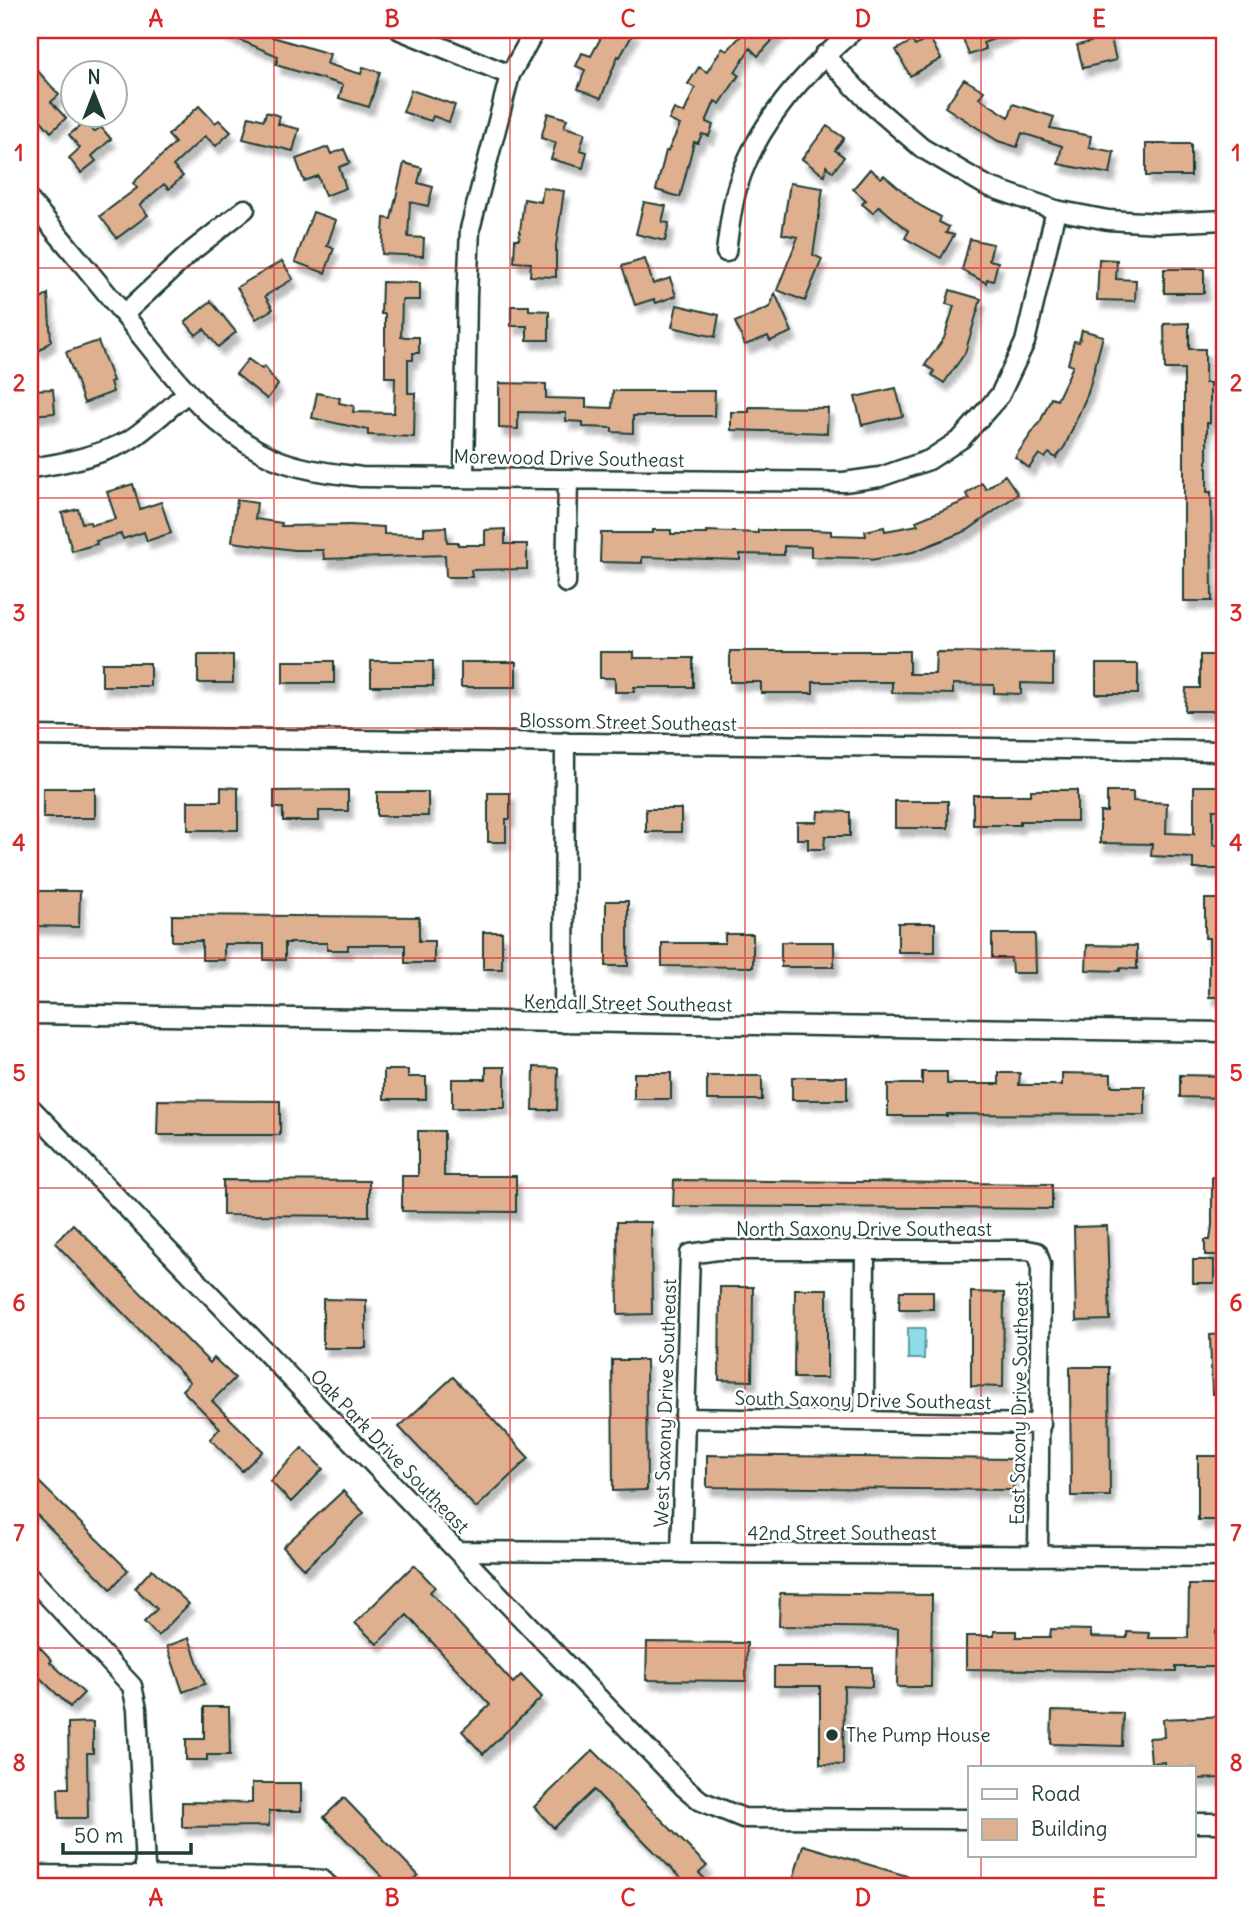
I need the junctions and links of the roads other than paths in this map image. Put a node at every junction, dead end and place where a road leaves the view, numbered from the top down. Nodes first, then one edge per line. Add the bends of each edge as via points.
1 (400, 30) edge
2 (535, 30) edge
3 (854, 30) edge
4 (824, 55) junction
5 (510, 75) junction
6 (30, 201) edge
7 (244, 209) dead end
8 (1056, 210) junction
9 (1225, 220) edge
10 (726, 252) dead end
11 (124, 314) junction
12 (187, 393) junction
13 (30, 468) edge
14 (464, 478) junction
15 (568, 480) junction
16 (566, 583) dead end
17 (30, 736) edge
18 (565, 742) junction
19 (1225, 751) edge
20 (30, 1014) edge
21 (564, 1023) junction
22 (1225, 1032) edge
23 (30, 1107) edge
24 (865, 1250) junction
25 (1037, 1252) joint
26 (690, 1254) joint
27 (684, 1418) junction
28 (864, 1421) junction
29 (1041, 1424) junction
30 (458, 1551) junction
31 (681, 1553) junction
32 (1038, 1556) junction
33 (1225, 1557) edge
34 (30, 1577) edge
35 (968, 1819) edge
36 (1196, 1823) edge
37 (1225, 1823) edge
38 (30, 1875) edge
39 (146, 1882) edge
40 (326, 1884) edge

1 - 5 street
2 - 5 street
3 - 4 street
4 - 8 street via 922,148 987,186
4 - 10 street via 784,100 758,141 738,185
5 - 14 street via 470,229
6 - 11 street, Morewood Drive Southeast
7 - 11 street
8 - 9 street via 1108,220
8 - 15 street, Morewood Drive Southeast via 1025,342 1000,395 961,439 929,460 880,477 844,482
11 - 12 street, Morewood Drive Southeast
12 - 13 street via 127,441 80,458
12 - 14 street, Morewood Drive Southeast via 225,429 274,458 361,477
14 - 15 street, Morewood Drive Southeast
15 - 16 street
17 - 18 street, Blossom Street Southeast
18 - 19 street, Blossom Street Southeast
18 - 21 street
20 - 21 street, Kendall Street Southeast
21 - 22 street, Kendall Street Southeast
23 - 30 street, Oak Park Drive Southeast
24 - 25 street, North Saxony Drive Southeast
24 - 26 street, North Saxony Drive Southeast
24 - 28 street
25 - 29 street, East Saxony Drive Southeast via 1041,1264
26 - 27 street, West Saxony Drive Southeast
27 - 28 street, South Saxony Drive Southeast
27 - 31 street, West Saxony Drive Southeast
28 - 29 street, South Saxony Drive Southeast
29 - 32 street, East Saxony Drive Southeast
30 - 31 street, 42nd Street Southeast
30 - 35 street, Oak Park Drive Southeast via 701,1801 743,1818
31 - 32 street, 42nd Street Southeast
32 - 33 street, 42nd Street Southeast
34 - 39 street via 132,1686
36 - 37 street
38 - 39 street
39 - 40 street

